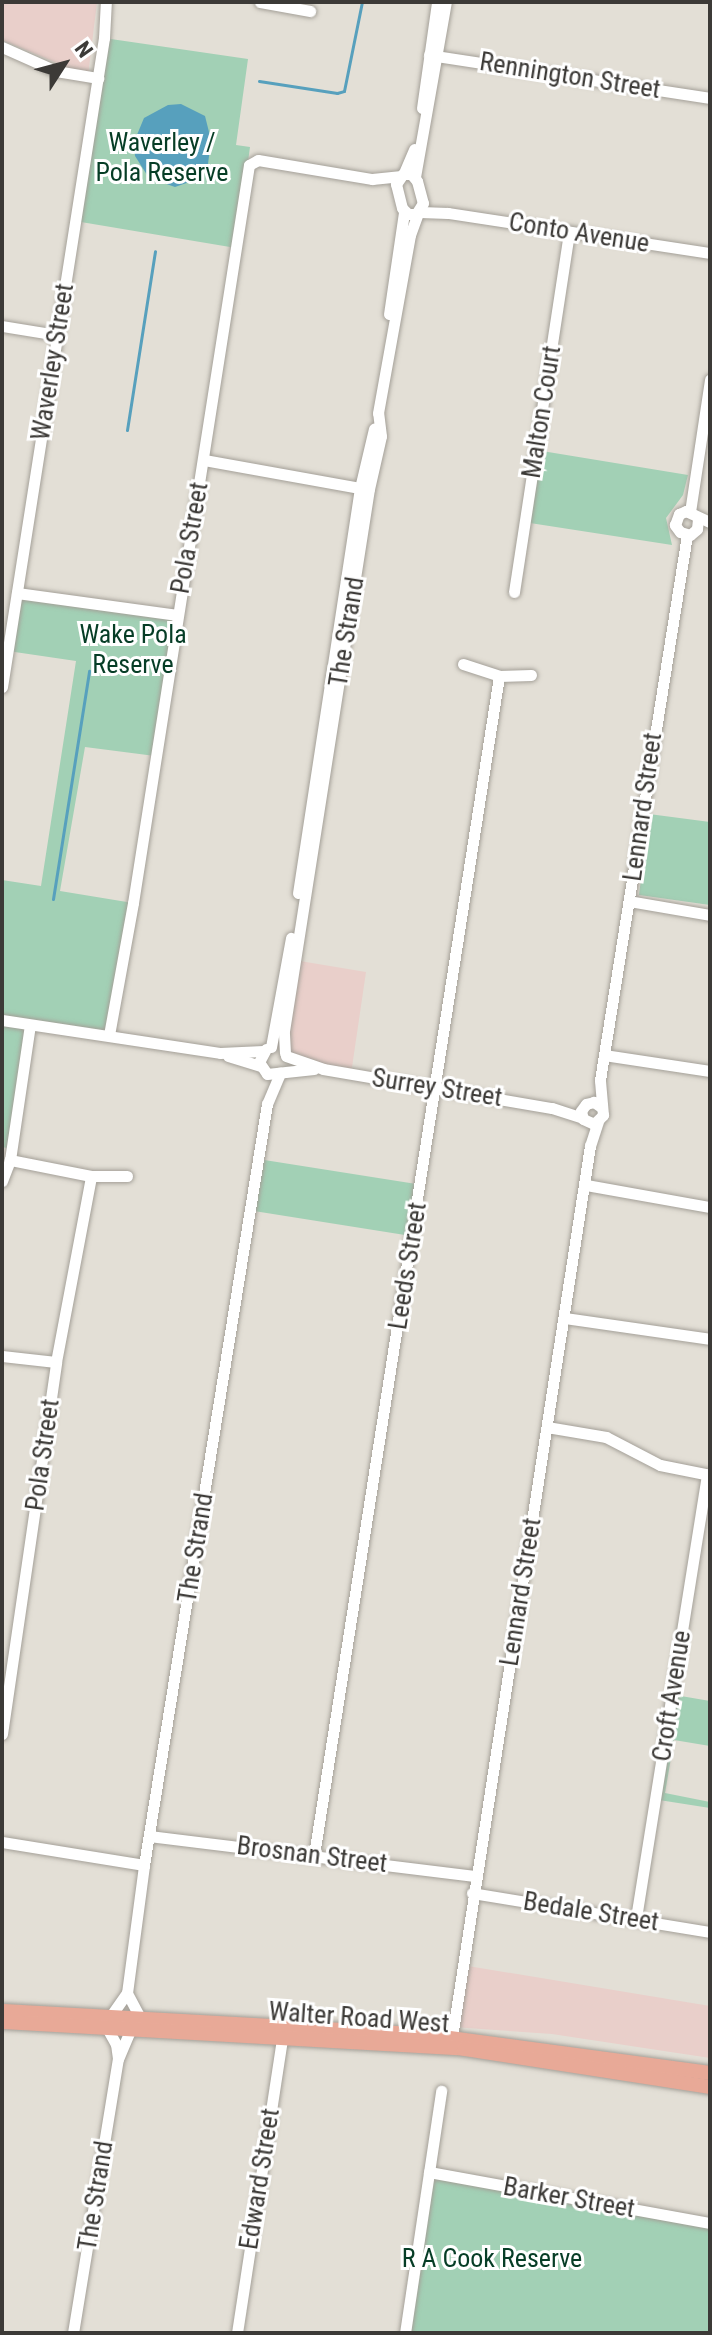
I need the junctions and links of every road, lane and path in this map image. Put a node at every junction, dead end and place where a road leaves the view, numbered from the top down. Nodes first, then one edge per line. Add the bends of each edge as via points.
1 (106, 2) edge
2 (113, 2) edge
3 (260, 2) edge
4 (437, 2) edge
5 (446, 2) edge
6 (310, 11) dead end
7 (104, 38) junction
8 (2, 47) edge
9 (434, 55) junction
10 (98, 78) junction
11 (710, 98) edge
12 (406, 175) junction
13 (372, 179) junction
14 (398, 191) junction
15 (420, 208) junction
16 (404, 212) junction
17 (569, 233) junction
18 (710, 253) edge
19 (2, 326) edge
20 (57, 335) junction
21 (710, 380) edge
22 (204, 460) junction
23 (364, 488) junction
24 (696, 524) edge
25 (710, 531) edge
26 (514, 592) dead end
27 (17, 593) junction
28 (177, 615) junction
29 (463, 664) dead end
30 (531, 675) dead end
31 (499, 676) junction
32 (2, 687) edge
33 (629, 901) junction
34 (710, 915) edge
35 (3, 1020) edge
36 (30, 1025) junction
37 (109, 1035) junction
38 (267, 1049) junction
39 (220, 1053) junction
40 (286, 1054) junction
41 (604, 1055) junction
42 (262, 1069) junction
43 (323, 1069) junction
44 (710, 1071) edge
45 (282, 1072) junction
46 (600, 1080) junction
47 (437, 1087) junction
48 (587, 1103) junction
49 (267, 1104) junction
50 (601, 1107) junction
51 (552, 1108) junction
52 (589, 1121) junction
53 (10, 1160) junction
54 (91, 1176) junction
55 (127, 1176) dead end
56 (2, 1181) edge
57 (586, 1185) junction
58 (710, 1207) edge
59 (565, 1318) junction
60 (710, 1339) edge
61 (2, 1356) edge
62 (56, 1362) junction
63 (547, 1427) junction
64 (708, 1475) edge
65 (2, 1734) edge
66 (149, 1836) junction
67 (2, 1842) edge
68 (314, 1855) junction
69 (144, 1865) junction
70 (475, 1876) junction
71 (472, 1893) junction
72 (636, 1918) junction
73 (710, 1932) edge
74 (127, 1993) junction
75 (2, 2011) edge
76 (2, 2022) edge
77 (109, 2022) junction
78 (136, 2024) junction
79 (284, 2031) junction
80 (452, 2037) junction
81 (118, 2059) junction
82 (710, 2073) edge
83 (710, 2087) edge
84 (441, 2091) dead end
85 (429, 2172) junction
86 (710, 2223) edge
87 (73, 2333) edge
88 (237, 2333) edge
89 (405, 2333) edge

1 - 7 street, Waverley Street
2 - 7 street, Waverley Street
3 - 6 street
4 - 9 street
5 - 9 street
7 - 10 street, Waverley Street
8 - 10 street via 56,71
9 - 11 street, Rennington Street
9 - 12 street
10 - 20 street, Waverley Street
12 - 13 street, Pola Street
12 - 14 street
12 - 15 street
13 - 14 street, Pola Street
13 - 22 street, Pola Street via 258,160 249,165
14 - 16 street
15 - 16 street
15 - 17 street, Conto Avenue
15 - 23 street, The Strand via 407,249 378,413 381,436
16 - 23 street, The Strand via 370,414 373,438
17 - 18 street, Conto Avenue
17 - 26 street, Malton Court
19 - 20 street
20 - 27 street, Waverley Street
21 - 24 street, Lennard Street
22 - 23 street
22 - 28 street, Pola Street
23 - 38 street, The Strand via 286,975
23 - 40 street, The Strand via 284,1031
24 - 25 street
24 - 33 street, Lennard Street
27 - 28 street
27 - 32 street, Waverley Street
28 - 37 street, Pola Street
29 - 31 street
30 - 31 street
31 - 47 street, Leeds Street
33 - 34 street
33 - 41 street, Lennard Street
35 - 36 street
36 - 37 street
36 - 53 street
37 - 39 street
38 - 39 street
38 - 40 street, Surrey Street
38 - 42 street, The Strand
39 - 42 street
40 - 43 street, Surrey Street
40 - 45 street, The Strand
41 - 44 street
41 - 46 street, Lennard Street
42 - 45 street, Surrey Street
42 - 49 street, The Strand
43 - 45 street, Surrey Street
43 - 47 street, Surrey Street
45 - 49 street, The Strand
46 - 48 street, Lennard Street
46 - 50 street, Lennard Street
47 - 51 street, Surrey Street
47 - 68 street, Leeds Street
48 - 50 street
48 - 51 street, Surrey Street
48 - 52 street, Lennard Street via 581,1111
49 - 66 street, The Strand
50 - 52 street, Lennard Street via 603,1115
51 - 52 street, Surrey Street
52 - 57 street, Lennard Street
53 - 54 street
53 - 56 street
54 - 55 street
54 - 62 street, Pola Street
57 - 58 street
57 - 59 street, Lennard Street
59 - 60 street
59 - 63 street, Lennard Street
61 - 62 street
62 - 65 street, Pola Street
63 - 64 street via 606,1437 660,1465
63 - 70 street, Lennard Street
64 - 72 street, Croft Avenue
66 - 68 street, Brosnan Street
66 - 69 street, The Strand
67 - 69 street
68 - 70 street, Brosnan Street
69 - 74 street, The Strand
70 - 71 street, Lennard Street
71 - 72 street, Bedale Street
71 - 80 street, Lennard Street
72 - 73 street, Bedale Street
74 - 77 street, The Strand
74 - 78 street
75 - 77 main road, Walter Road West
76 - 77 main road, Walter Road West
77 - 78 main road, Walter Road West
77 - 81 street, The Strand
78 - 79 main road, Walter Road West
78 - 81 street, The Strand
79 - 80 main road, Walter Road West
79 - 83 main road, Walter Road West via 464,2049
79 - 88 street, Edward Street
80 - 82 main road, Walter Road West
81 - 87 street, The Strand
84 - 85 street
85 - 86 street, Barker Street
85 - 89 street

